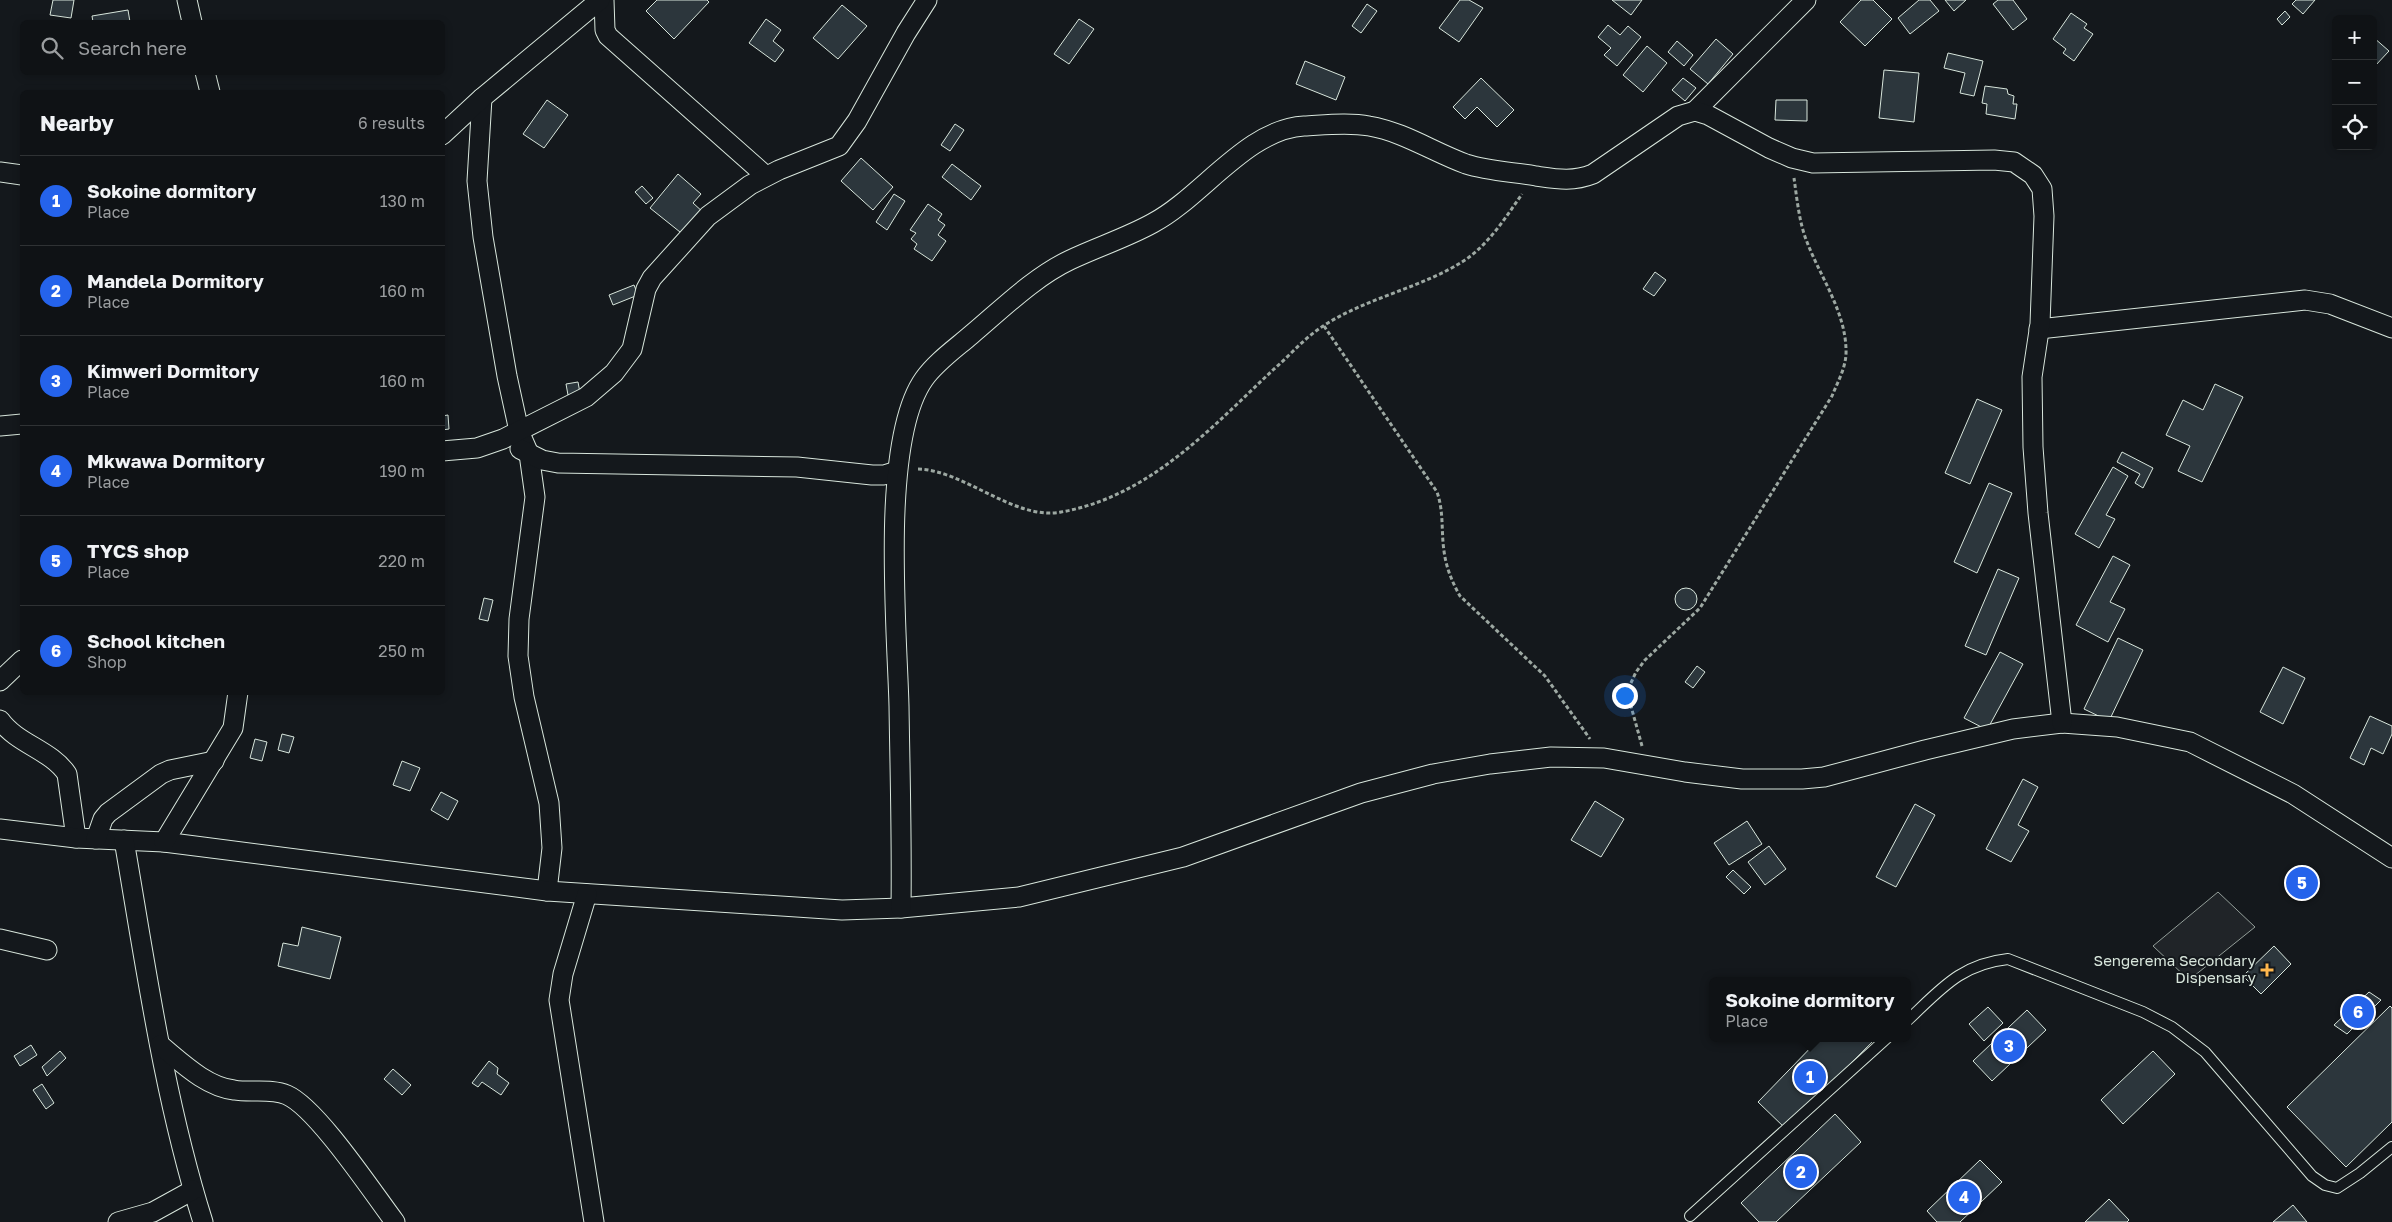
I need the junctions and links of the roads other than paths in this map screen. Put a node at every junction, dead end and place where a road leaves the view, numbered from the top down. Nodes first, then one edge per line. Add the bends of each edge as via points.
1 (187, 0) edge
2 (602, 0) edge
3 (927, 0) edge
4 (1806, 0) edge
5 (192, 20) edge
6 (206, 75) edge
7 (210, 90) edge
8 (482, 98) junction
9 (1695, 111) junction
10 (445, 132) edge
11 (0, 172) edge
12 (20, 175) edge
13 (766, 176) junction
14 (2392, 328) edge
15 (2039, 329) junction
16 (20, 424) edge
17 (0, 426) edge
18 (511, 435) junction
19 (445, 451) edge
20 (528, 454) junction
21 (897, 471) junction
22 (20, 662) edge
23 (0, 681) edge
24 (238, 695) edge
25 (0, 720) edge
26 (2062, 723) junction
27 (214, 761) junction
28 (0, 829) edge
29 (76, 838) junction
30 (96, 839) junction
31 (124, 840) junction
32 (164, 842) junction
33 (2392, 858) edge
34 (547, 891) junction
35 (587, 894) junction
36 (901, 908) junction
37 (0, 939) edge
38 (47, 950) dead end
39 (1911, 1017) edge
40 (1883, 1042) edge
41 (160, 1045) junction
42 (2392, 1148) edge
43 (193, 1190) junction
44 (1690, 1216) dead end
45 (118, 1222) edge
46 (203, 1222) edge
47 (395, 1222) edge
48 (594, 1222) edge

1 - 5 street
2 - 8 street
2 - 13 street via 608,36
3 - 13 street via 857,121 839,146
4 - 9 street
6 - 7 street
8 - 10 street
8 - 18 street via 477,181
9 - 15 street via 1792,158 1813,163 2014,162 2033,175 2042,189 2044,216
9 - 21 street via 1678,116 1593,174 1579,180 1562,181 1469,165 1399,134 1367,125 1301,126 1269,135 1156,221 1067,261 1039,280 941,360 924,377 913,398
11 - 12 street
13 - 18 street via 708,216 652,278 646,289 632,348 614,374 586,397
14 - 15 street via 2330,304 2304,300
15 - 26 street via 2032,377 2032,447
16 - 17 street
18 - 19 street via 477,448
18 - 20 street
20 - 21 street via 558,462 797,467 872,475
20 - 34 street via 535,497 519,619 518,656 549,803 552,848
21 - 36 street
22 - 23 street
24 - 27 street via 233,728
25 - 29 street via 24,742 62,766 68,774
26 - 33 street via 2117,727 2190,742 2293,794
26 - 36 street via 2013,729 1817,778 1779,781 1742,779 1604,758 1551,757 1490,764 1434,774 1361,793 1183,856 1020,897
27 - 30 street via 161,774 108,813 102,819
27 - 32 street
28 - 29 street
29 - 30 street
30 - 31 street
31 - 32 street
31 - 41 street
32 - 34 street
34 - 35 street
35 - 36 street via 842,910
35 - 48 street via 558,1000
37 - 38 street
39 - 42 lane via 1966,970 2008,959 2143,1012 2172,1027 2205,1052 2312,1176 2325,1185 2337,1188
40 - 44 lane
41 - 43 street
41 - 47 street via 213,1083 231,1090 288,1095 300,1104 325,1130
43 - 45 street via 153,1212
43 - 46 street

